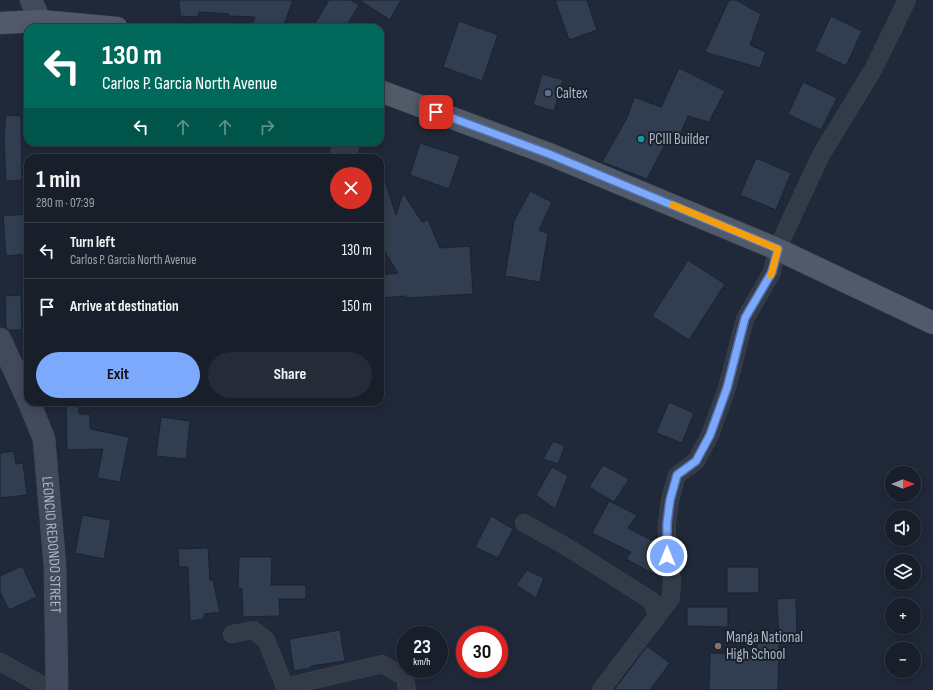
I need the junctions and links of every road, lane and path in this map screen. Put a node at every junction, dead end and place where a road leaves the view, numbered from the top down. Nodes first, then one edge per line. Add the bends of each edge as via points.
1 (31, 0) edge
2 (907, 0) edge
3 (40, 21) junction
4 (0, 23) edge
5 (73, 24) edge
6 (384, 92) edge
7 (778, 249) junction
8 (933, 323) edge
9 (0, 339) edge
10 (23, 379) edge
11 (30, 406) edge
12 (524, 522) dead end
13 (657, 615) junction
14 (232, 634) dead end
15 (0, 662) edge
16 (51, 690) edge
17 (57, 690) edge
18 (407, 690) edge
19 (601, 690) edge

1 - 3 street
2 - 7 street via 874,68 821,155
3 - 4 main road
3 - 5 main road
6 - 7 main road via 549,154
7 - 8 main road
7 - 13 street via 772,272 745,318 727,388 710,435 696,461 677,475 667,523 671,598
9 - 10 street, LEONCIO REDONDO STREET
11 - 17 street, LEONCIO REDONDO STREET via 44,439 55,566
12 - 13 street via 567,546 652,601
13 - 19 street
14 - 18 street via 253,630 266,640 285,687 382,664 405,678
15 - 16 street

